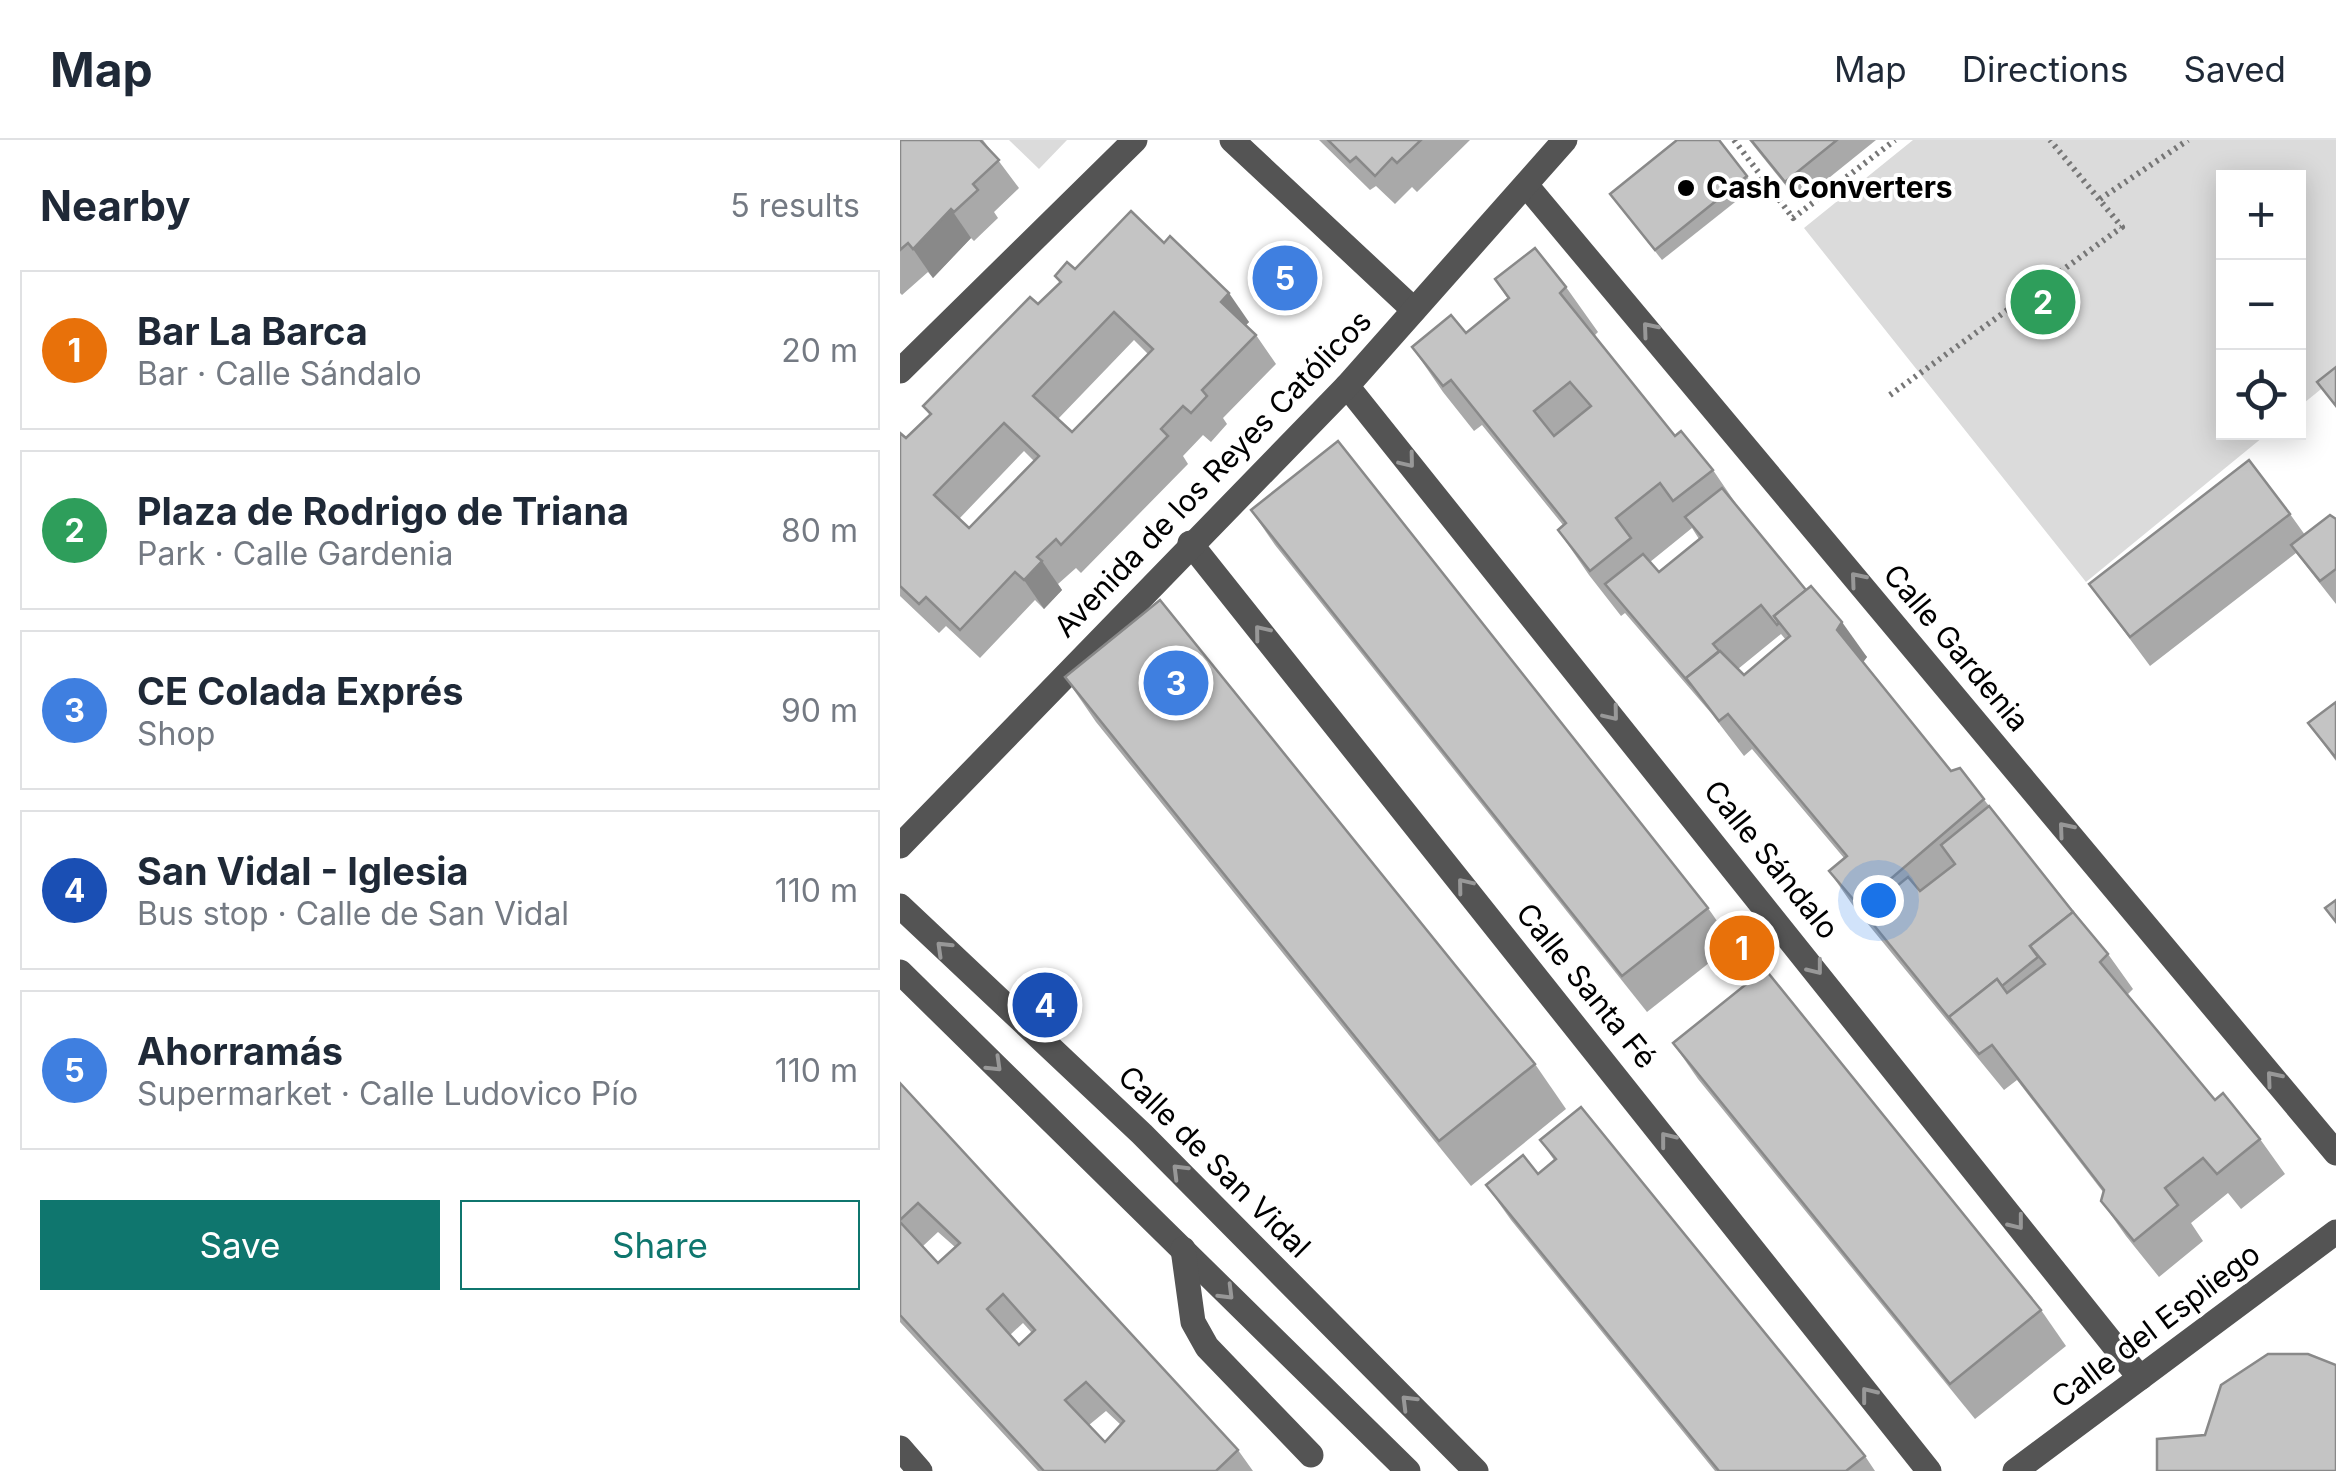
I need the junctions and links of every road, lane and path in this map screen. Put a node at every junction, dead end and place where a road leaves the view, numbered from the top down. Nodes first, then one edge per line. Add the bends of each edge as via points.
1 (1135, 140) edge
2 (1232, 140) edge
3 (1565, 140) edge
4 (1734, 140) edge
5 (1895, 140) edge
6 (2050, 140) edge
7 (2188, 140) edge
8 (1526, 185) junction
9 (2100, 199) junction
10 (1414, 310) junction
11 (900, 372) edge
12 (1347, 386) junction
13 (1890, 395) dead end
14 (1190, 543) junction
15 (900, 846) edge
16 (900, 906) edge
17 (900, 972) edge
18 (2336, 1153) edge
19 (2336, 1232) edge
20 (1183, 1250) junction
21 (2140, 1378) junction
22 (900, 1448) edge
23 (1311, 1455) dead end
24 (920, 1471) edge
25 (1408, 1471) edge
26 (1476, 1471) edge
27 (1929, 1471) edge
28 (2015, 1471) edge

1 - 11 street
2 - 10 street
3 - 8 street, Avenida de los Reyes Católicos
4 - 5 path via 1793,218
6 - 9 path
7 - 9 path
8 - 10 street, Avenida de los Reyes Católicos
18 -> 8 street, Calle Gardenia
9 - 13 path via 2122,227
10 - 12 street, Avenida de los Reyes Católicos
12 - 14 street, Avenida de los Reyes Católicos
12 -> 21 street, Calle Sándalo
14 - 15 street, Avenida de los Reyes Católicos
27 -> 14 street, Calle Santa Fé
26 -> 16 street, Calle de San Vidal via 1142,1134
17 -> 20 street
19 - 21 street, Calle del Espliego
20 - 23 street via 1193,1322 1207,1348
20 -> 25 street
21 - 28 street, Calle del Espliego
22 - 24 street

